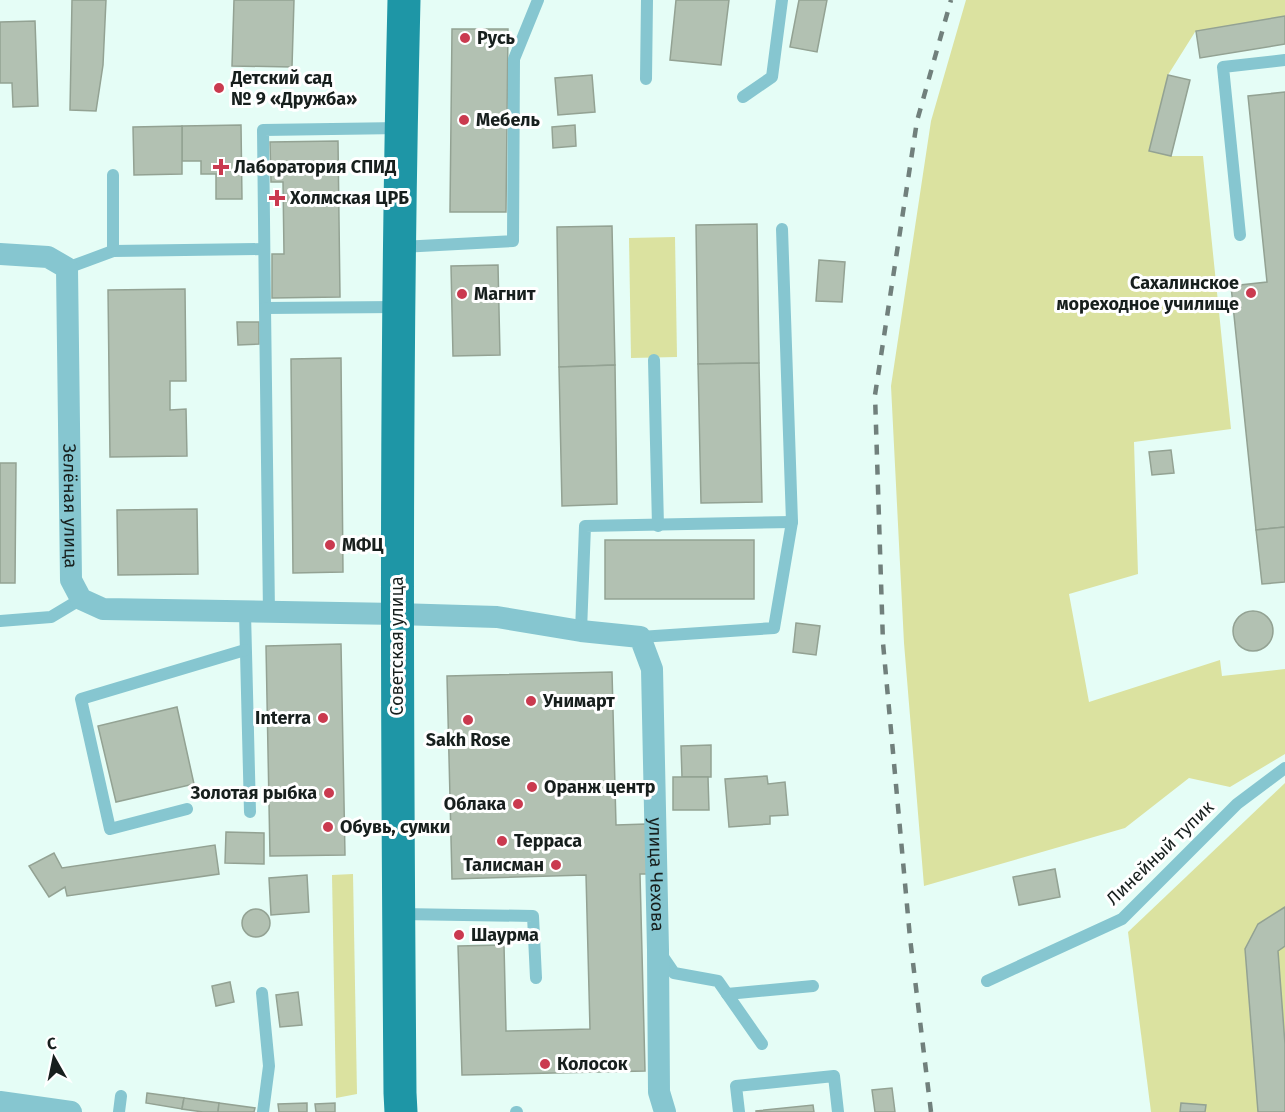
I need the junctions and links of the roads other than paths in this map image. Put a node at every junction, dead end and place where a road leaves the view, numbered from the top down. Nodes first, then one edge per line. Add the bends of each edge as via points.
1 (404, 0) edge
2 (538, 0) edge
3 (647, 0) edge
4 (782, 0) edge
5 (1285, 60) edge
6 (646, 79) dead end
7 (742, 97) dead end
8 (401, 128) junction
9 (113, 175) dead end
10 (782, 229) dead end
11 (1240, 235) dead end
12 (399, 247) junction
13 (264, 249) junction
14 (114, 251) junction
15 (0, 254) edge
16 (67, 268) junction
17 (399, 307) junction
18 (265, 308) junction
19 (654, 360) dead end
20 (792, 522) junction
21 (658, 526) junction
22 (81, 599) junction
23 (245, 613) junction
24 (269, 613) junction
25 (397, 614) junction
26 (0, 621) edge
27 (581, 631) junction
28 (640, 637) junction
29 (245, 650) junction
30 (1285, 768) edge
31 (187, 809) dead end
32 (250, 812) dead end
33 (398, 914) junction
34 (658, 950) junction
35 (536, 978) dead end
36 (987, 981) dead end
37 (813, 986) dead end
38 (262, 993) dead end
39 (727, 994) junction
40 (762, 1044) dead end
41 (121, 1096) dead end
42 (0, 1102) edge
43 (71, 1112) edge
44 (119, 1112) edge
45 (263, 1112) edge
46 (401, 1112) edge
47 (665, 1112) edge
48 (739, 1112) edge
49 (838, 1112) edge

1 - 8 main road, Советская улица
2 - 12 lane via 514,59 513,241
3 - 6 lane
4 - 7 lane via 772,77
5 - 11 lane via 1223,67
8 - 12 main road, Советская улица
8 - 13 lane via 263,130
9 - 14 lane
10 - 20 lane
12 - 17 main road, Советская улица
13 - 14 lane
13 - 18 lane
14 - 16 lane
15 - 16 street via 48,257
16 - 22 street, Зелёная улица via 71,580
17 - 18 lane
17 - 25 main road, Советская улица
18 - 24 lane
19 - 21 lane
20 - 21 lane
20 - 28 lane via 774,628
21 - 27 lane via 585,526
22 - 23 street via 103,609
22 - 26 lane via 51,617
23 - 24 street
23 - 29 lane
24 - 25 street
25 - 27 street via 497,617
25 - 33 main road, Советская улица
27 - 28 street
28 - 34 street, улица Чехова via 652,669
29 - 31 lane via 81,699 110,829
29 - 32 lane
30 - 36 lane, Линейный тупик via 1237,804 1122,919
33 - 35 lane via 533,916
33 - 46 main road, Советская улица
34 - 39 lane via 675,973 718,981
34 - 47 street, улица Чехова via 659,1092
37 - 39 lane
38 - 45 lane via 269,1066
39 - 40 lane
41 - 44 lane
42 - 43 street
48 - 49 lane via 736,1086 834,1076

